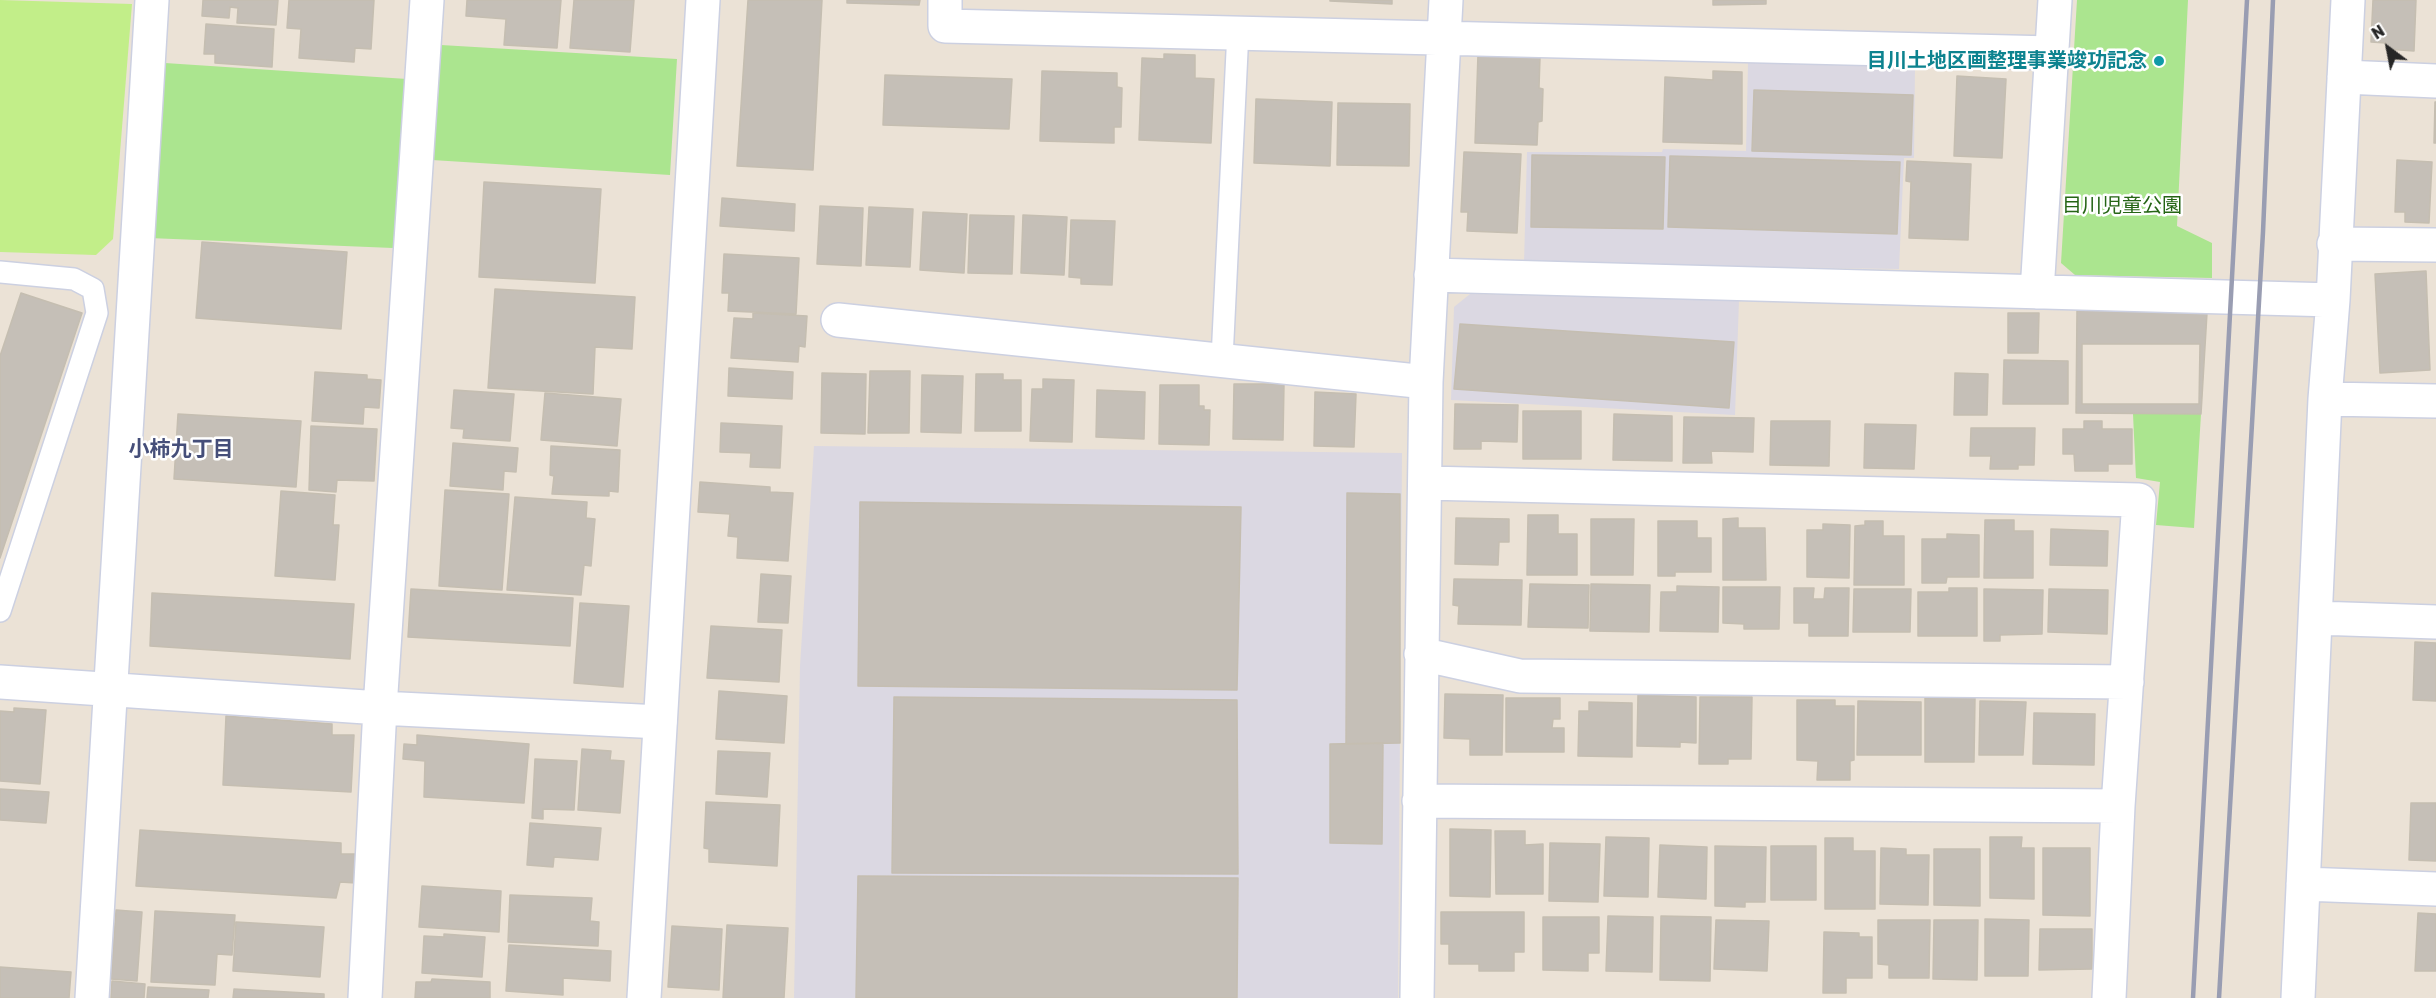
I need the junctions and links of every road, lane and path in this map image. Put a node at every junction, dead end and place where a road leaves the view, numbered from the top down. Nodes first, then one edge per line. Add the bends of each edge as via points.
1 (152, 0) edge
2 (427, 0) edge
3 (702, 0) edge
4 (945, 0) edge
5 (1446, 0) edge
6 (2055, 0) edge
7 (2348, 0) edge
8 (1238, 32) junction
9 (1444, 38) junction
10 (2052, 53) junction
11 (2344, 77) junction
12 (2436, 81) edge
13 (2334, 244) junction
14 (2436, 245) edge
15 (0, 272) edge
16 (1431, 275) junction
17 (2037, 292) junction
18 (2333, 300) junction
19 (838, 320) dead end
20 (1222, 359) junction
21 (1425, 382) junction
22 (2325, 399) junction
23 (2436, 401) edge
24 (1426, 483) junction
25 (0, 611) edge
26 (2316, 618) junction
27 (2436, 622) edge
28 (1421, 654) junction
29 (0, 682) edge
30 (2127, 682) junction
31 (110, 690) junction
32 (380, 708) junction
33 (660, 722) junction
34 (1419, 801) junction
35 (2118, 806) junction
36 (2303, 884) junction
37 (2436, 889) edge
38 (92, 998) edge
39 (364, 998) edge
40 (644, 998) edge
41 (1417, 998) edge
42 (2109, 998) edge
43 (2298, 998) edge

1 - 31 street
2 - 32 street
3 - 33 street
4 - 8 street via 945,26
5 - 9 street
6 - 10 street
7 - 11 street
8 - 9 street
8 - 20 lane
9 - 10 street
9 - 16 street
10 - 17 street
11 - 12 street
11 - 13 street
13 - 14 street
13 - 18 street
15 - 25 lane via 74,279 93,289 97,313
16 - 17 street
16 - 21 street
17 - 18 street
18 - 22 street
19 - 20 street
20 - 21 street
21 - 24 street
22 - 23 street
22 - 26 street
24 - 28 street
24 - 30 street via 2139,500
26 - 27 street
26 - 36 street
28 - 30 street via 1520,676
28 - 34 street
29 - 31 street
30 - 35 street
31 - 32 street
31 - 38 street
32 - 33 street
32 - 39 street
33 - 40 street
34 - 35 street
34 - 41 street
35 - 42 street
36 - 37 street
36 - 43 street

